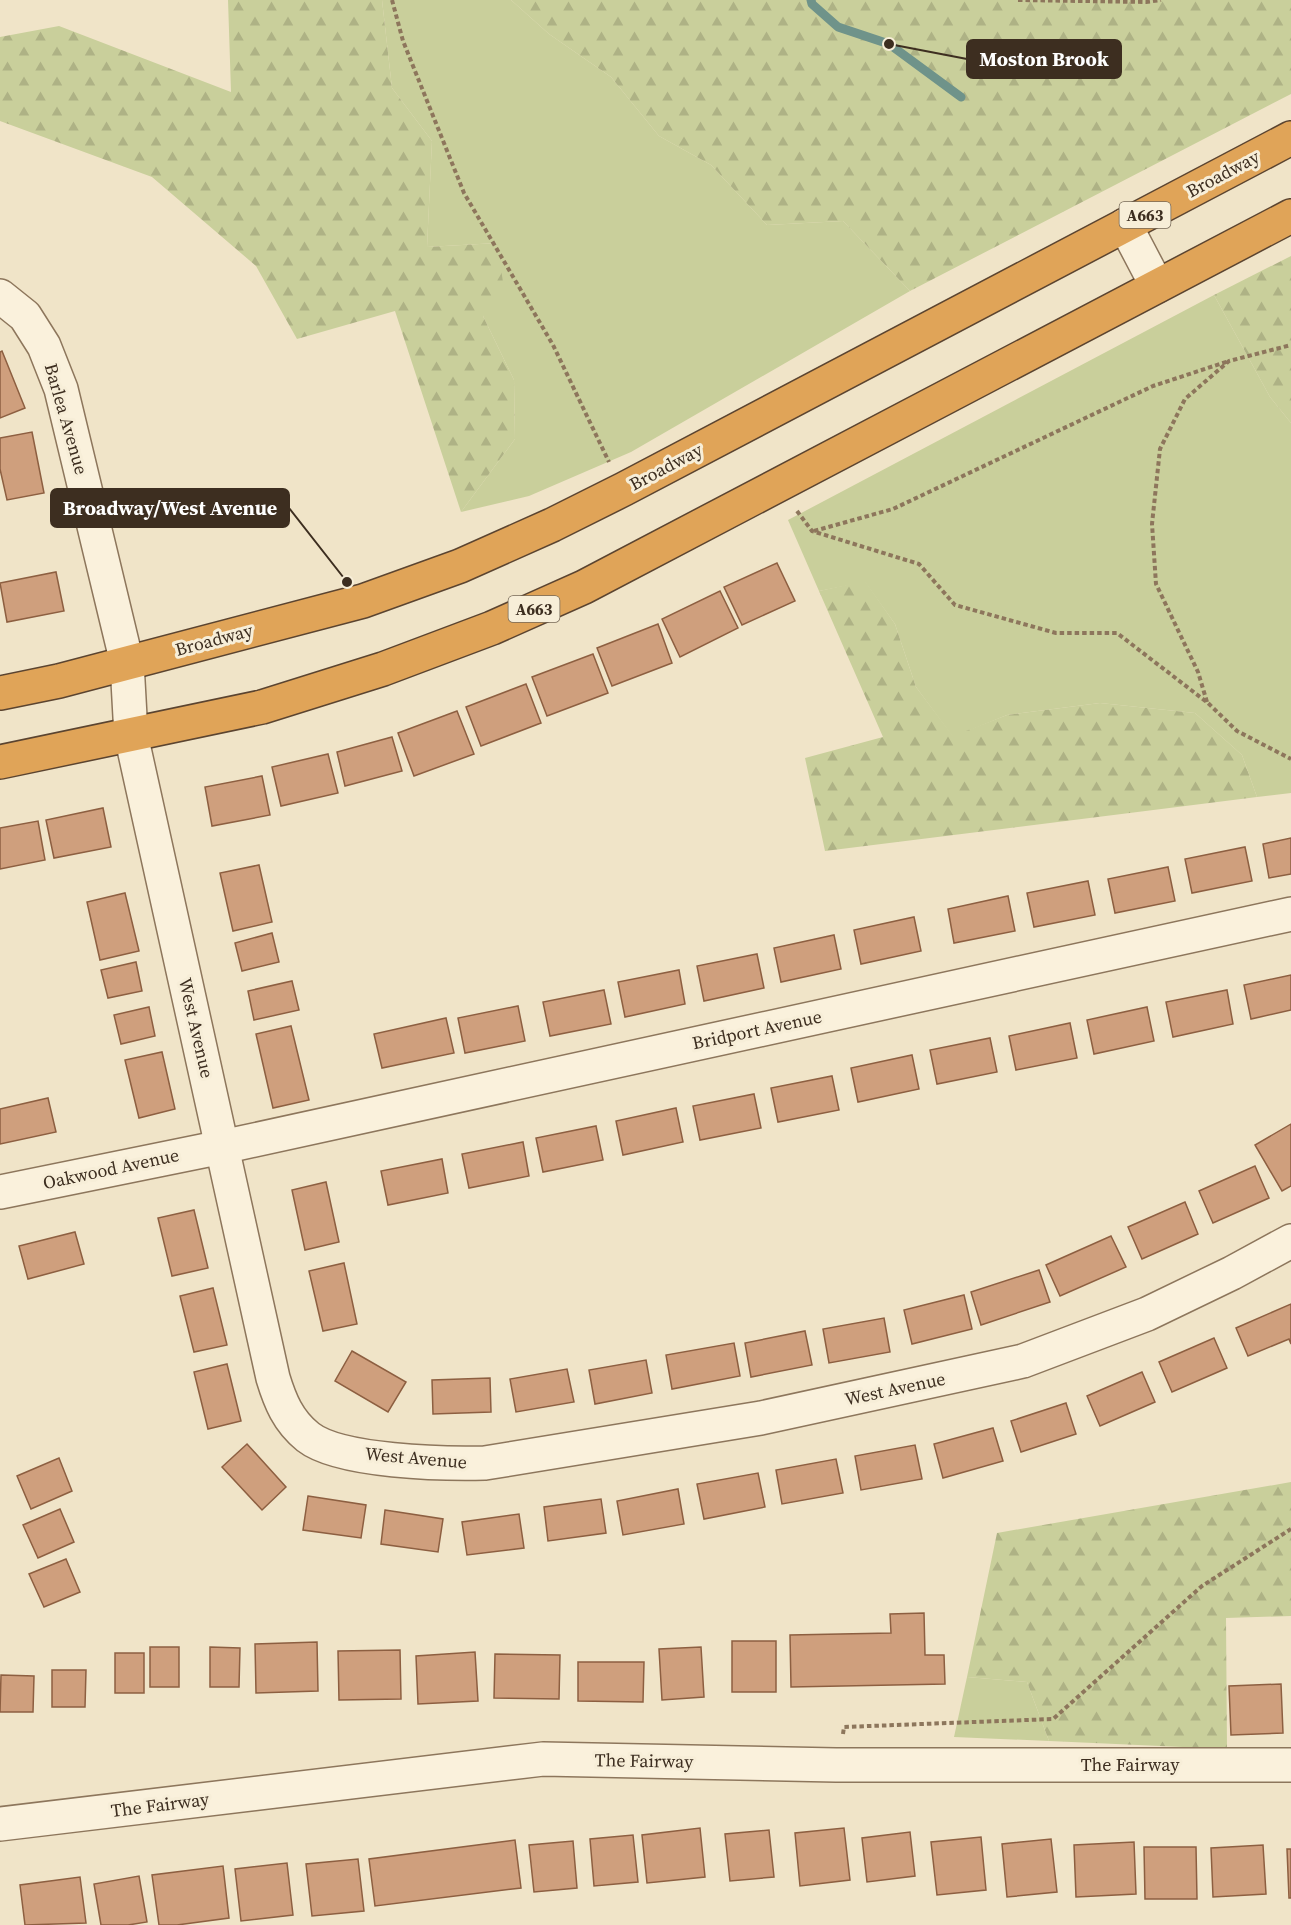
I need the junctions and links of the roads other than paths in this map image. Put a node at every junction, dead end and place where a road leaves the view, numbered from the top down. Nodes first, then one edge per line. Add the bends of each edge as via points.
1 (1291, 138) edge
2 (1291, 216) edge
3 (1125, 225) junction
4 (1157, 286) junction
5 (0, 296) edge
6 (127, 663) junction
7 (0, 693) edge
8 (131, 735) junction
9 (0, 762) edge
10 (1291, 914) edge
11 (222, 1146) junction
12 (0, 1192) edge
13 (1291, 1240) edge
14 (1291, 1765) edge
15 (0, 1824) edge

1 - 3 highway, Broadway / A663
2 - 4 highway, A663
3 - 4 street
3 - 6 highway, Broadway / A663 via 624,489 460,566 363,601
4 - 8 highway, A663 via 584,587 492,628 383,669 262,707
5 - 6 street, Barlea Avenue via 25,316 44,346 62,389
6 - 7 highway, Broadway / A663
6 - 8 street, Barlea Avenue
8 - 9 highway, A663
8 - 11 street, West Avenue
10 - 11 street, Bridport Avenue
11 - 12 street, Oakwood Avenue
11 - 13 street, West Avenue via 273,1378 281,1404 293,1422 309,1438 330,1448 444,1464 485,1463 760,1418 1023,1361 1147,1314
14 - 15 street, The Fairway via 836,1765 543,1759

